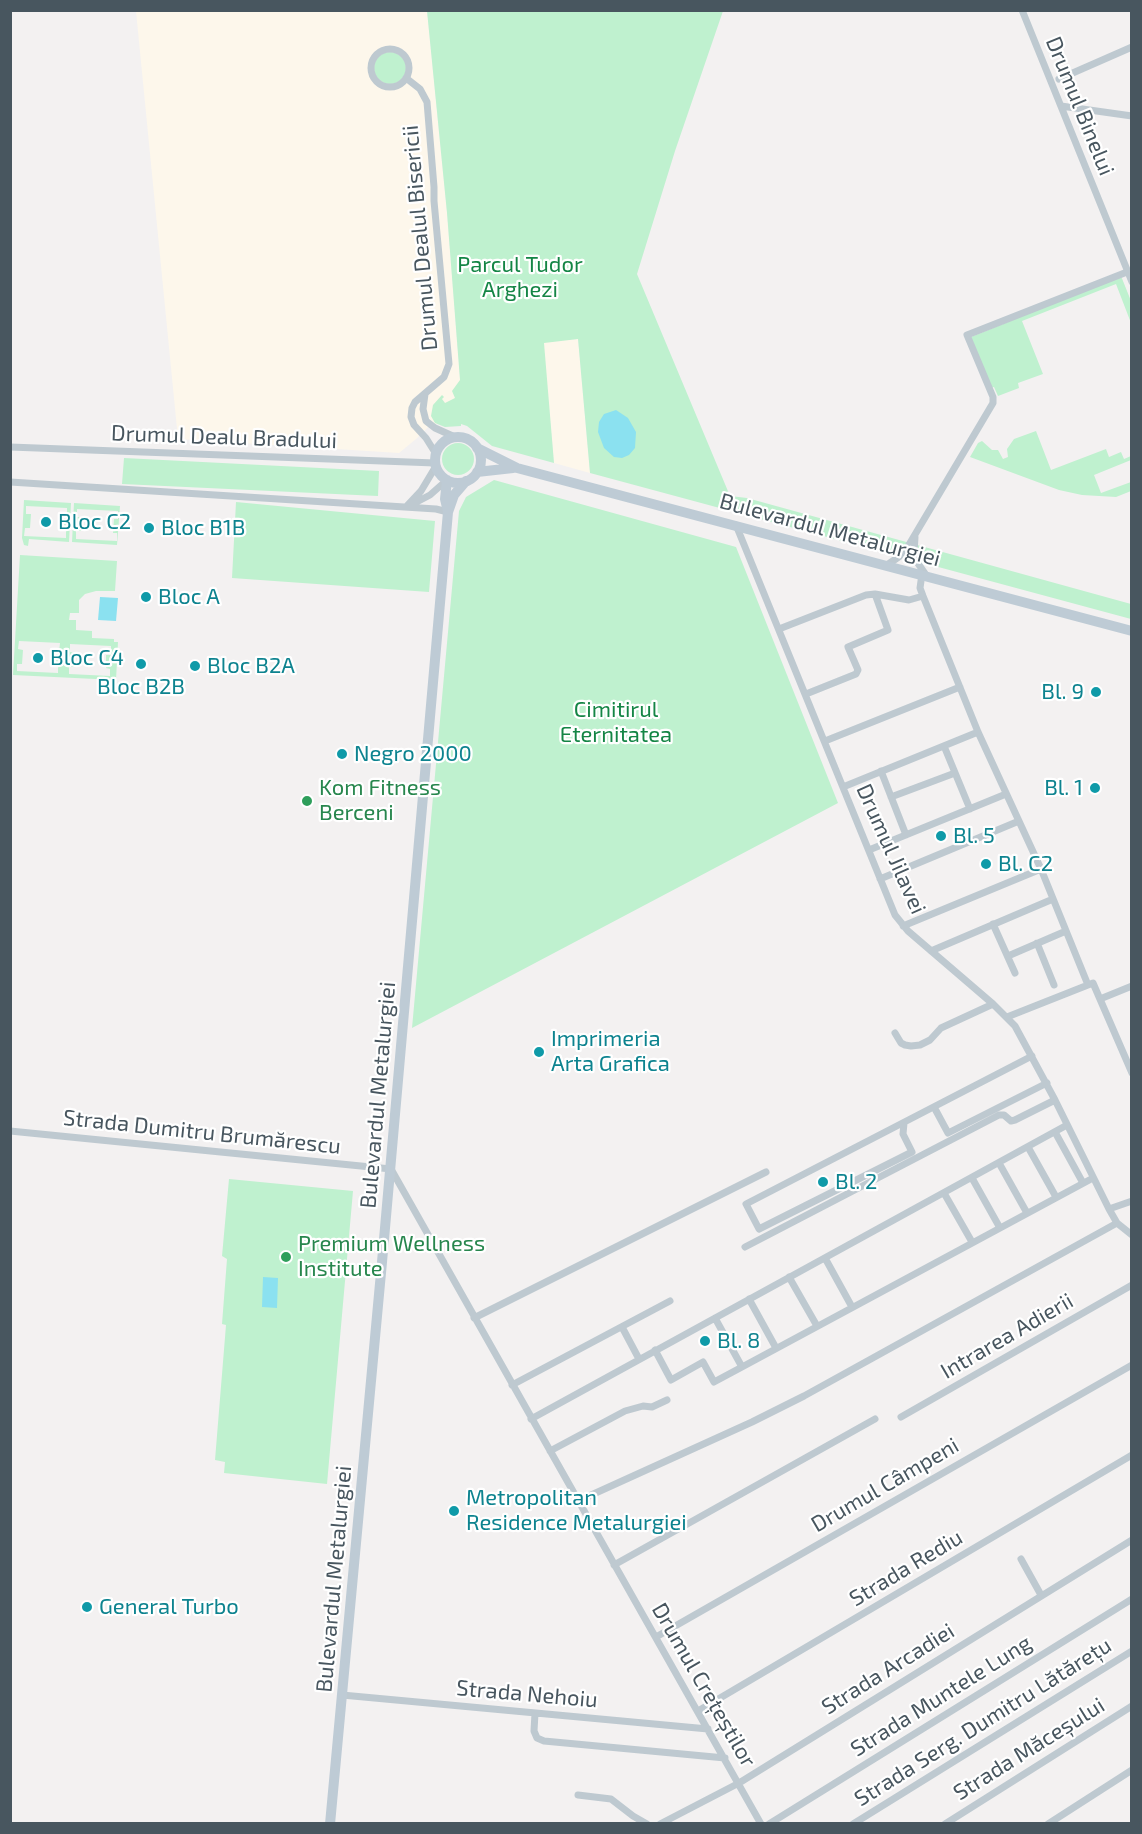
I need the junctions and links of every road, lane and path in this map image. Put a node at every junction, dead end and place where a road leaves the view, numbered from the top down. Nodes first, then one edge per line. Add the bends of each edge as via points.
1 (1022, 10) edge
2 (1131, 47) edge
3 (406, 78) junction
4 (1059, 79) dead end
5 (1061, 106) junction
6 (1131, 116) edge
7 (1127, 272) junction
8 (1131, 282) edge
9 (425, 393) junction
10 (455, 437) junction
11 (10, 447) edge
12 (477, 448) junction
13 (436, 461) junction
14 (517, 468) junction
15 (477, 472) junction
16 (447, 480) junction
17 (466, 481) junction
18 (10, 482) edge
19 (406, 507) junction
20 (448, 512) junction
21 (736, 525) junction
22 (916, 534) junction
23 (887, 565) junction
24 (924, 575) junction
25 (874, 594) junction
26 (923, 596) junction
27 (779, 629) junction
28 (1131, 631) edge
29 (960, 687) junction
30 (806, 694) junction
31 (978, 732) junction
32 (825, 741) junction
33 (944, 746) junction
34 (881, 771) junction
35 (954, 772) junction
36 (843, 787) junction
37 (1006, 794) junction
38 (891, 797) junction
39 (970, 809) junction
40 (1019, 821) junction
41 (906, 835) junction
42 (869, 850) junction
43 (1041, 869) junction
44 (880, 879) junction
45 (1053, 899) junction
46 (993, 924) junction
47 (903, 926) junction
48 (1066, 931) junction
49 (1037, 943) junction
50 (931, 951) junction
51 (1008, 956) junction
52 (1016, 974) dead end
53 (1054, 985) dead end
54 (1088, 985) junction
55 (1131, 986) edge
56 (1100, 999) junction
57 (993, 1004) junction
58 (1007, 1017) junction
59 (895, 1033) dead end
60 (1032, 1056) junction
61 (1131, 1073) edge
62 (1047, 1083) junction
63 (1055, 1100) junction
64 (934, 1107) junction
65 (904, 1123) junction
66 (1067, 1125) junction
67 (10, 1131) edge
68 (1055, 1132) junction
69 (1028, 1147) junction
70 (999, 1162) junction
71 (391, 1169) junction
72 (766, 1172) dead end
73 (972, 1178) junction
74 (1093, 1178) junction
75 (1083, 1183) junction
76 (944, 1193) junction
77 (1056, 1197) junction
78 (1131, 1201) edge
79 (1109, 1209) junction
80 (1027, 1213) junction
81 (1117, 1223) junction
82 (1000, 1228) junction
83 (1131, 1235) edge
84 (972, 1242) junction
85 (745, 1247) dead end
86 (825, 1258) junction
87 (789, 1277) junction
88 (1131, 1285) edge
89 (749, 1299) junction
90 (670, 1301) dead end
91 (852, 1307) junction
92 (474, 1318) junction
93 (715, 1318) junction
94 (817, 1326) junction
95 (622, 1327) junction
96 (776, 1348) junction
97 (655, 1350) junction
98 (639, 1359) junction
99 (1131, 1365) edge
100 (742, 1367) junction
101 (512, 1385) junction
102 (667, 1400) dead end
103 (901, 1418) dead end
104 (531, 1419) junction
105 (875, 1419) dead end
106 (550, 1451) junction
107 (1131, 1455) edge
108 (578, 1501) junction
109 (1131, 1539) edge
110 (1021, 1559) dead end
111 (614, 1565) junction
112 (1041, 1595) junction
113 (1131, 1599) edge
114 (656, 1637) junction
115 (1131, 1651) edge
116 (342, 1695) junction
117 (1131, 1706) edge
118 (698, 1711) junction
119 (535, 1713) junction
120 (708, 1729) junction
121 (725, 1758) junction
122 (1131, 1770) edge
123 (739, 1783) junction
124 (578, 1795) dead end
125 (330, 1824) edge
126 (647, 1824) edge
127 (660, 1824) edge
128 (761, 1824) edge
129 (769, 1824) edge
130 (853, 1824) edge
131 (945, 1824) edge
132 (1048, 1824) edge

1 - 5 street, Drumul Binelui
2 - 4 street
3 - 3 street via 408,63 399,51 389,49 375,57 374,77 382,85 398,85
3 - 9 street, Drumul Dealul Bisericii via 420,89 427,102 449,364 444,377
5 - 6 street
5 - 7 street, Drumul Binelui
7 - 8 street, Drumul Binelui
7 - 22 street via 968,336 993,403
9 - 10 street via 426,421
9 - 13 street, Drumul Dealul Bisericii via 413,405 411,417
10 - 12 main road via 470,440
10 - 13 main road via 443,442
11 - 13 street, Drumul Dealu Bradului
12 - 14 main road, Bulevardul Metalurgiei
12 - 15 main road via 481,460
13 - 16 main road
13 - 19 street via 421,491
14 - 15 main road, Bulevardul Metalurgiei
14 - 21 main road, Bulevardul Metalurgiei
15 - 17 main road
16 - 17 main road
16 - 19 street via 430,495
16 - 20 main road, Bulevardul Metalurgiei
17 - 20 main road, Bulevardul Metalurgiei via 454,495
18 - 19 street
19 - 20 street
20 - 71 main road, Bulevardul Metalurgiei
21 - 23 main road, Bulevardul Metalurgiei
21 - 27 street, Drumul Jilavei
22 - 23 street via 902,554
22 - 24 street via 914,553
23 - 24 main road, Bulevardul Metalurgiei
24 - 26 street via 920,588
24 - 28 main road, Bulevardul Metalurgiei
25 - 26 street via 909,600
25 - 27 street
25 - 30 street via 888,630 849,645 857,672
26 - 29 street
27 - 30 street, Drumul Jilavei
29 - 31 street
29 - 32 street
30 - 32 street, Drumul Jilavei
31 - 33 street
31 - 37 street
32 - 36 street, Drumul Jilavei
33 - 34 street
33 - 35 street
34 - 36 street
34 - 38 street
35 - 38 street
35 - 39 street
36 - 42 street, Drumul Jilavei
37 - 39 street
37 - 40 street
38 - 41 street
39 - 41 street
40 - 43 street
40 - 44 street
41 - 42 street
42 - 44 street, Drumul Jilavei
43 - 45 street
43 - 47 street
44 - 47 street, Drumul Jilavei
45 - 46 street
45 - 48 street
46 - 50 street
46 - 51 street
47 - 50 street, Drumul Jilavei
48 - 49 street
48 - 54 street
49 - 51 street
49 - 53 street
50 - 57 street, Drumul Jilavei
51 - 52 street
54 - 56 street via 1093,983
54 - 58 street
55 - 56 street
56 - 61 street
57 - 58 street, Drumul Jilavei
57 - 59 street via 941,1028 920,1045 905,1045
58 - 60 street, Drumul Jilavei
60 - 62 street, Drumul Jilavei
60 - 64 street
62 - 63 street, Drumul Jilavei
62 - 64 street via 948,1133
63 - 66 street, Drumul Jilavei
63 - 85 street via 1011,1121 999,1114
64 - 65 street
65 - 65 street via 903,1134 912,1152 759,1228 746,1204
66 - 68 street
66 - 74 street, Drumul Jilavei
67 - 71 street, Strada Dumitru Brumărescu
68 - 69 street
68 - 75 street
69 - 70 street
69 - 77 street
70 - 73 street
70 - 80 street
71 - 92 street, Drumul Crețeștilor
71 - 116 main road, Bulevardul Metalurgiei
72 - 92 street
73 - 76 street
73 - 82 street
74 - 75 street
74 - 79 street, Drumul Jilavei
75 - 77 street
76 - 84 street
76 - 86 street
77 - 80 street
78 - 79 street
79 - 81 street, Drumul Jilavei
80 - 82 street
81 - 83 street, Drumul Jilavei
81 - 108 street via 804,1396
82 - 84 street
84 - 91 street
86 - 87 street
86 - 91 street
87 - 89 street
87 - 94 street
88 - 103 street, Intrarea Adierii
89 - 93 street
89 - 96 street
90 - 95 street
91 - 94 street
92 - 101 street, Drumul Crețeștilor
93 - 97 street
93 - 100 street
94 - 96 street
95 - 98 street
95 - 101 street
96 - 100 street
97 - 98 street
97 - 100 street via 671,1380 703,1362 714,1382
98 - 104 street
99 - 114 street, Drumul Câmpeni
101 - 104 street, Drumul Crețeștilor
102 - 106 street via 626,1411
104 - 106 street, Drumul Crețeștilor
105 - 111 street
106 - 108 street, Drumul Crețeștilor
107 - 118 street, Strada Rediu
108 - 111 street, Drumul Crețeștilor
109 - 112 street, Strada Arcadiei
110 - 112 street
111 - 114 street, Drumul Crețeștilor
112 - 123 street, Strada Arcadiei
113 - 129 street, Strada Muntele Lung
114 - 118 street, Drumul Crețeștilor
115 - 130 street, Strada Serg. Dumitru Lătărețu
116 - 119 street, Strada Nehoiu
116 - 125 main road, Bulevardul Metalurgiei
117 - 131 street, Strada Măceșului
118 - 120 street, Drumul Crețeștilor
119 - 120 street, Strada Nehoiu
119 - 121 street via 534,1731 544,1741
120 - 121 street, Drumul Crețeștilor
121 - 123 street, Drumul Crețeștilor
122 - 132 street
123 - 127 street, Strada Arcadiei
123 - 128 street, Drumul Crețeștilor
124 - 126 street via 611,1799

